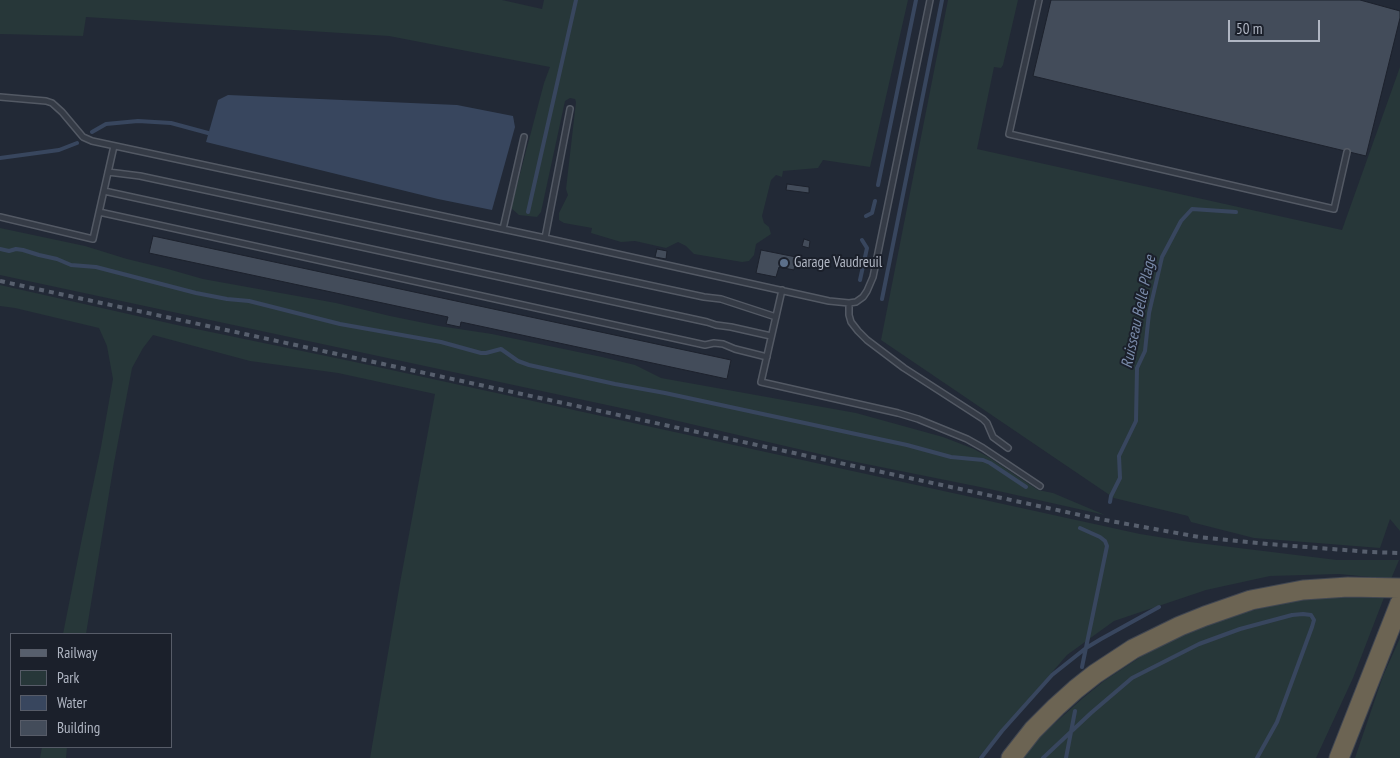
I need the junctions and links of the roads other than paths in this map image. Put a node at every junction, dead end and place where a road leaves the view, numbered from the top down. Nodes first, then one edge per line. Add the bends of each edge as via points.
1 (930, 0) edge
2 (1039, 0) edge
3 (0, 97) edge
4 (570, 109) dead end
5 (524, 137) dead end
6 (114, 146) junction
7 (1347, 152) dead end
8 (108, 172) junction
9 (104, 191) junction
10 (99, 212) junction
11 (0, 217) edge
12 (502, 229) junction
13 (545, 238) junction
14 (782, 290) junction
15 (849, 303) junction
16 (776, 317) junction
17 (772, 336) junction
18 (767, 357) junction
19 (1008, 448) dead end
20 (1040, 486) dead end
21 (1400, 588) edge
22 (1400, 604) edge
23 (1011, 758) edge
24 (1339, 758) edge

1 - 15 lane via 873,277 863,297
2 - 7 lane via 1009,134 1334,209
3 - 6 lane via 52,103 87,140
4 - 13 lane
5 - 12 lane
6 - 8 lane
6 - 12 lane
8 - 9 lane
8 - 16 lane via 140,176 721,299
9 - 10 lane
9 - 17 lane
10 - 11 lane via 93,239
10 - 18 lane via 705,345 723,344
12 - 13 lane
13 - 14 lane
14 - 15 lane
14 - 16 lane
15 - 19 lane via 851,322 858,332 904,368 983,419 993,437
16 - 17 lane
17 - 18 lane
18 - 20 lane via 761,382 918,419 967,439
21 - 23 highway via 1373,586 1303,590 1244,602 1180,626 1133,649 1095,674 1056,707
22 - 24 highway

